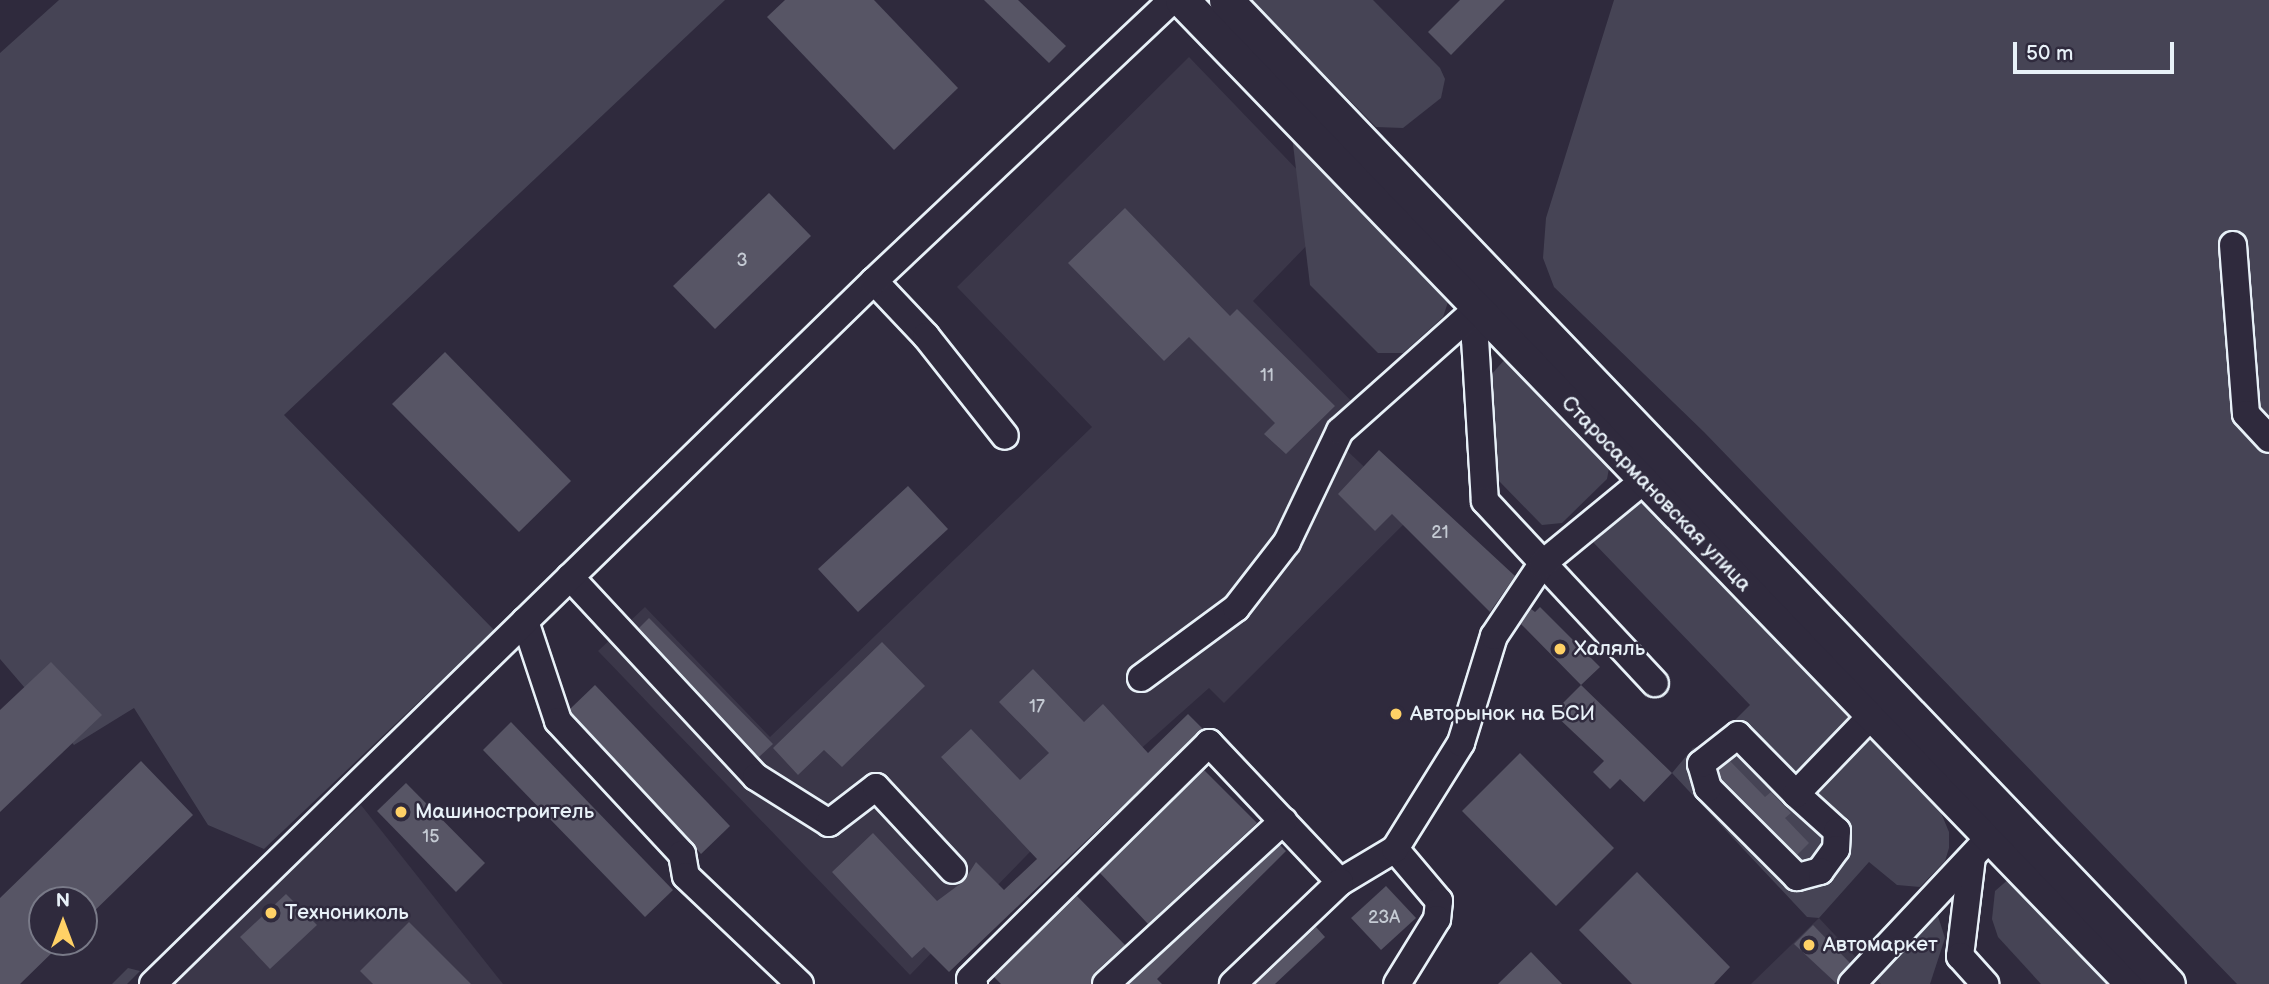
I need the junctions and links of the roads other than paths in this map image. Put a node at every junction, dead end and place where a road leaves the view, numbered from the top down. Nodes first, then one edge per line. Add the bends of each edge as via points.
1 (1172, 0) edge
2 (1182, 0) edge
3 (1226, 0) edge
4 (2233, 245) dead end
5 (874, 281) junction
6 (1478, 308) junction
7 (1005, 436) dead end
8 (2269, 439) edge
9 (1643, 481) junction
10 (1542, 564) junction
11 (570, 577) junction
12 (525, 621) junction
13 (1141, 678) dead end
14 (1655, 682) dead end
15 (1872, 715) junction
16 (1797, 794) junction
17 (1283, 821) junction
18 (1981, 847) junction
19 (1395, 849) junction
20 (953, 870) dead end
21 (1340, 882) junction
22 (153, 984) edge
23 (800, 984) edge
24 (974, 984) edge
25 (1106, 984) edge
26 (1233, 984) edge
27 (1397, 984) edge
28 (1852, 984) edge
29 (1985, 984) edge
30 (2133, 984) edge
31 (2168, 984) edge

1 - 5 street
2 - 6 main road, Старосармановская улица
3 - 31 main road, Старосармановская улица
4 - 8 street via 2246,414
5 - 7 street via 926,336
5 - 11 street
6 - 9 main road, Старосармановская улица
6 - 10 street via 1475,339 1485,501
6 - 13 street via 1340,431 1287,542 1236,608
9 - 10 street
9 - 15 main road, Старосармановская улица
10 - 14 street
10 - 19 street via 1494,636 1461,743
11 - 12 street
11 - 20 street via 756,777 829,823 876,787
12 - 22 street
12 - 23 street via 558,720 682,854 686,876
15 - 16 street
15 - 18 main road, Старосармановская улица
16 - 16 street via 1837,831 1836,849 1819,871 1797,877 1708,788 1701,764 1738,735
17 - 21 street
17 - 24 street via 1209,743 970,979
17 - 25 street
18 - 28 street
18 - 29 street via 1960,956
18 - 30 main road, Старосармановская улица
19 - 21 street
19 - 27 street via 1438,901 1437,919
21 - 26 street

